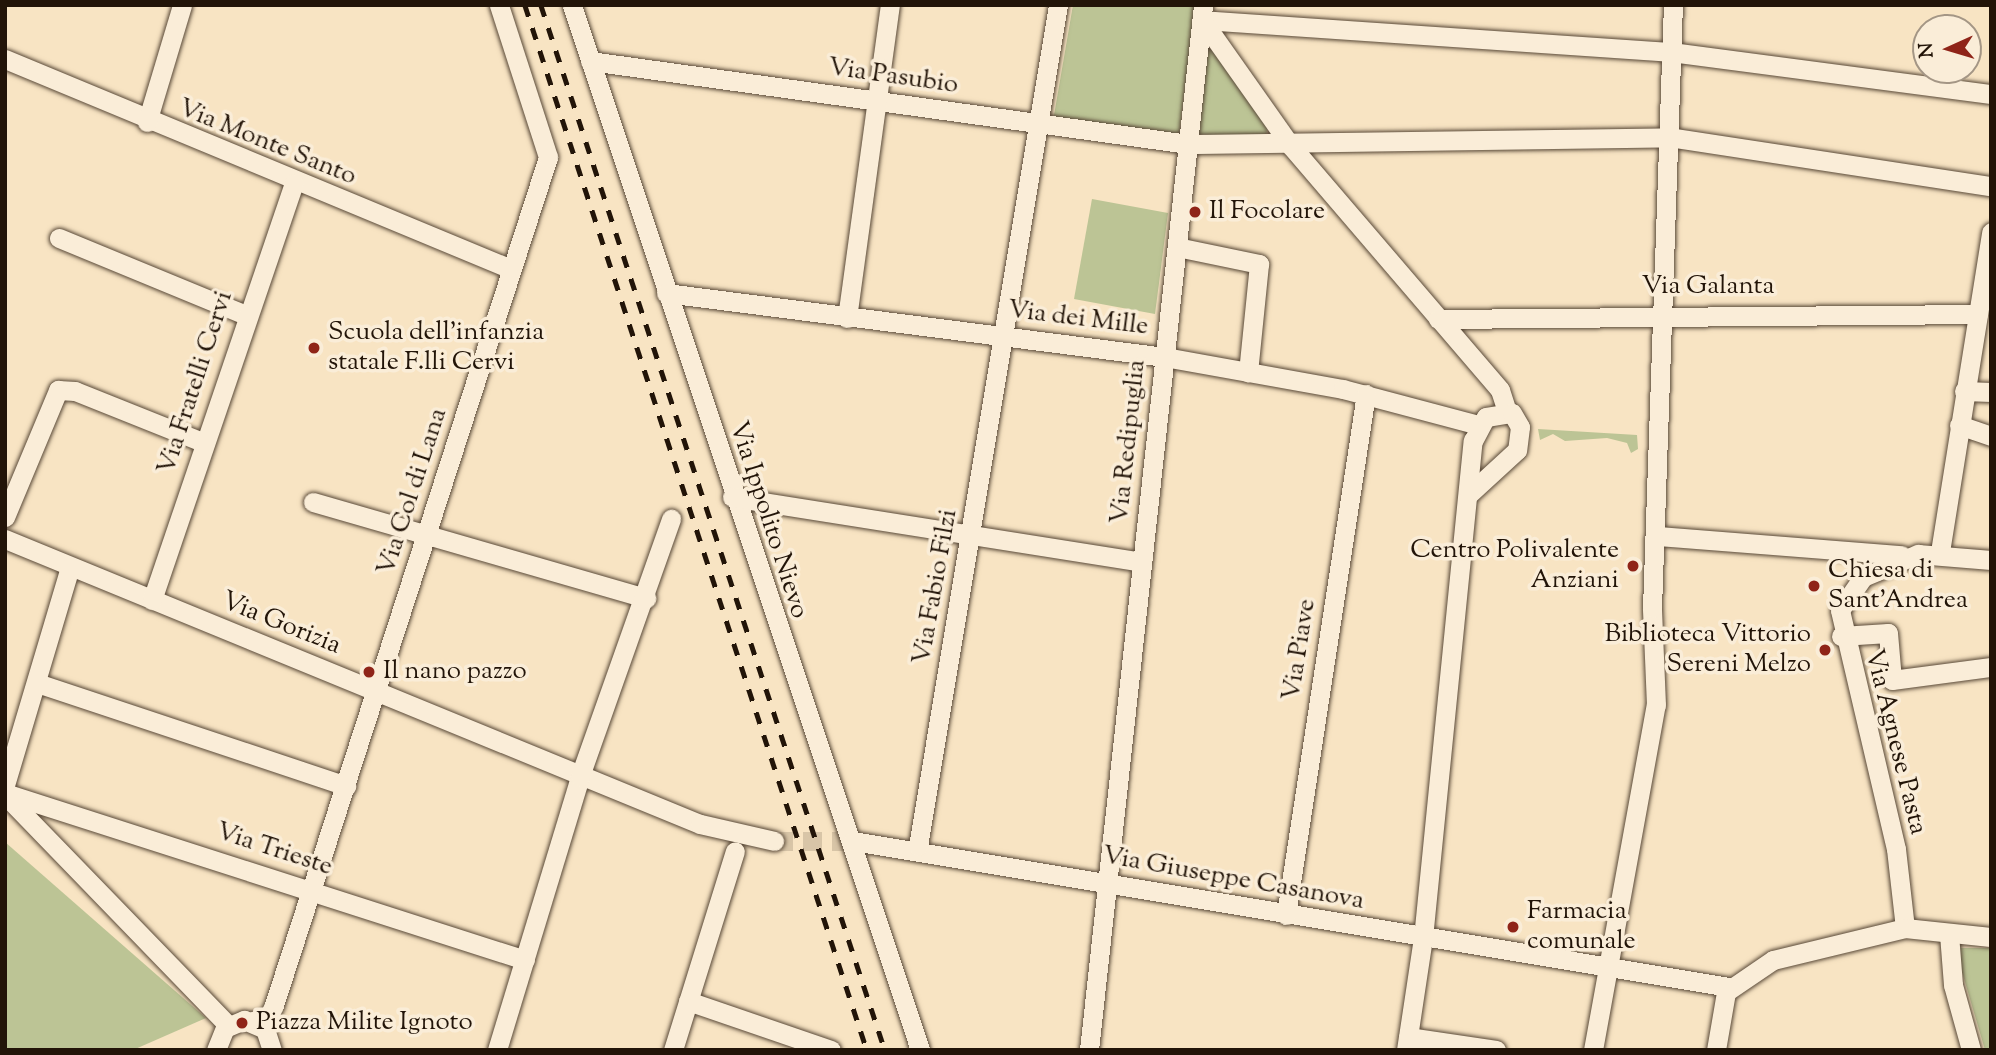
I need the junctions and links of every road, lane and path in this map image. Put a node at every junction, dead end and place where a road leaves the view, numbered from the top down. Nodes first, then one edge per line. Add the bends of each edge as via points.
1 (181, 5) edge
2 (499, 5) edge
3 (572, 5) edge
4 (890, 5) edge
5 (1058, 5) edge
6 (1673, 5) edge
7 (1202, 13) edge
8 (1671, 51) junction
9 (5, 59) edge
10 (590, 61) junction
11 (1991, 94) edge
12 (876, 101) junction
13 (147, 122) junction
14 (1042, 124) junction
15 (1669, 137) junction
16 (1188, 144) junction
17 (1291, 146) junction
18 (294, 184) junction
19 (1991, 186) edge
20 (1991, 232) edge
21 (59, 239) dead end
22 (1177, 247) junction
23 (512, 270) junction
24 (666, 293) junction
25 (1662, 312) junction
26 (1978, 314) junction
27 (246, 315) junction
28 (847, 318) junction
29 (1438, 319) junction
30 (1006, 337) junction
31 (1165, 357) junction
32 (1248, 372) junction
33 (1964, 391) junction
34 (1991, 392) edge
35 (1366, 394) junction
36 (1507, 412) junction
37 (1478, 425) junction
38 (1959, 425) junction
39 (1991, 436) edge
40 (205, 443) junction
41 (1469, 494) junction
42 (732, 497) junction
43 (313, 502) dead end
44 (5, 517) edge
45 (671, 519) dead end
46 (972, 535) junction
47 (1658, 536) junction
48 (425, 537) junction
49 (5, 538) edge
50 (1940, 552) junction
51 (1910, 556) junction
52 (1991, 560) edge
53 (1142, 562) junction
54 (70, 567) junction
55 (646, 598) junction
56 (152, 600) junction
57 (1841, 636) junction
58 (1991, 667) edge
59 (37, 683) junction
60 (377, 691) junction
61 (580, 776) junction
62 (5, 785) edge
63 (346, 786) junction
64 (5, 794) edge
65 (774, 841) tunnel mouth
66 (853, 841) tunnel mouth
67 (918, 846) dead end
68 (735, 851) dead end
69 (1111, 884) junction
70 (312, 889) junction
71 (1286, 915) junction
72 (1905, 928) junction
73 (1949, 934) junction
74 (1991, 937) edge
75 (1423, 938) junction
76 (525, 960) junction
77 (1604, 970) junction
78 (1729, 987) junction
79 (688, 1001) junction
80 (252, 1021) junction
81 (228, 1025) junction
82 (1407, 1043) edge
83 (274, 1047) edge
84 (216, 1049) edge
85 (496, 1050) edge
86 (673, 1050) edge
87 (831, 1050) edge
88 (919, 1050) edge
89 (1089, 1050) edge
90 (1496, 1050) edge
91 (1592, 1050) edge
92 (1716, 1050) edge
93 (1971, 1050) edge

1 - 13 street
2 - 23 street, Via Col di Lana via 548,157
3 - 10 street, Via Ippolito Nievo
4 - 12 street
5 - 14 street, Via Fabio Filzi
6 - 8 street
7 - 8 street
7 - 16 street, Via Redipuglia
7 - 17 street
8 - 11 street
8 - 15 street
9 - 13 street, Via Monte Santo
10 - 12 street, Via Pasubio
10 - 24 street, Via Ippolito Nievo
12 - 14 street, Via Pasubio
12 - 28 street
13 - 18 street, Via Monte Santo
14 - 16 street, Via Pasubio
14 - 30 street, Via Fabio Filzi
15 - 17 street, Via Pasubio
15 - 19 street, Via Pasubio
15 - 25 street
16 - 17 street, Via Pasubio
16 - 22 street, Via Redipuglia
17 - 29 street
18 - 23 street, Via Monte Santo
18 - 27 street, Via Fratelli Cervi
20 - 26 street
21 - 27 street
22 - 31 street, Via Redipuglia
22 - 32 street via 1259,264
23 - 48 street, Via Col di Lana
24 - 28 street, Via dei Mille
24 - 42 street, Via Ippolito Nievo
25 - 26 street, Via Galanta
25 - 29 street, Via Galanta
25 - 47 street
26 - 33 street
27 - 40 street, Via Fratelli Cervi
28 - 30 street, Via dei Mille
29 - 36 street via 1500,390
30 - 31 street, Via dei Mille
30 - 46 street, Via Fabio Filzi
31 - 32 street, Via dei Mille
31 - 53 street, Via Redipuglia
32 - 35 street, Via dei Mille
33 - 34 street
33 - 38 street
35 - 37 street, Via dei Mille
35 - 71 street, Via Piave
36 - 37 street
36 - 41 street via 1520,427 1517,450
37 - 41 street
38 - 39 street
38 - 50 street
40 - 44 street via 75,391 58,390
40 - 56 street, Via Fratelli Cervi
41 - 75 street
42 - 46 street
42 - 88 street, Via Ippolito Nievo
43 - 48 street
45 - 55 street
46 - 53 street
46 - 67 street, Via Fabio Filzi
47 - 51 street
47 - 77 street via 1652,608 1656,715
48 - 55 street
48 - 60 street, Via Col di Lana
49 - 54 street, Via Gorizia
50 - 51 street
50 - 52 street
51 - 57 street, Via Agnese Pasta via 1850,589 1840,610
53 - 69 street, Via Redipuglia
54 - 56 street, Via Gorizia
54 - 59 street
55 - 61 street
56 - 60 street, Via Gorizia
57 - 58 street via 1888,633 1892,680
57 - 72 street, Via Agnese Pasta via 1892,830
59 - 62 street
59 - 63 street
60 - 61 street, Via Gorizia
60 - 63 street, Via Col di Lana
61 - 65 street, Via Gorizia via 723,832
61 - 76 street
63 - 70 street, Via Col di Lana
64 - 70 street, Via Trieste
64 - 81 street
66 - 69 street, Via Giuseppe Casanova
68 - 79 street
69 - 71 street, Via Giuseppe Casanova
69 - 89 street, Via Redipuglia
70 - 76 street, Via Trieste
70 - 80 street, Via Col di Lana via 275,1005 268,1018
71 - 75 street, Via Giuseppe Casanova
72 - 73 street
72 - 78 street via 1797,950
73 - 74 street
73 - 93 street via 1953,985
75 - 77 street, Via Giuseppe Casanova
75 - 82 street
76 - 85 street
77 - 78 street, Via Giuseppe Casanova
77 - 91 street
78 - 92 street via 1718,1010
79 - 86 street
79 - 87 street
80 - 81 street
80 - 83 street
81 - 84 street
82 - 90 street

